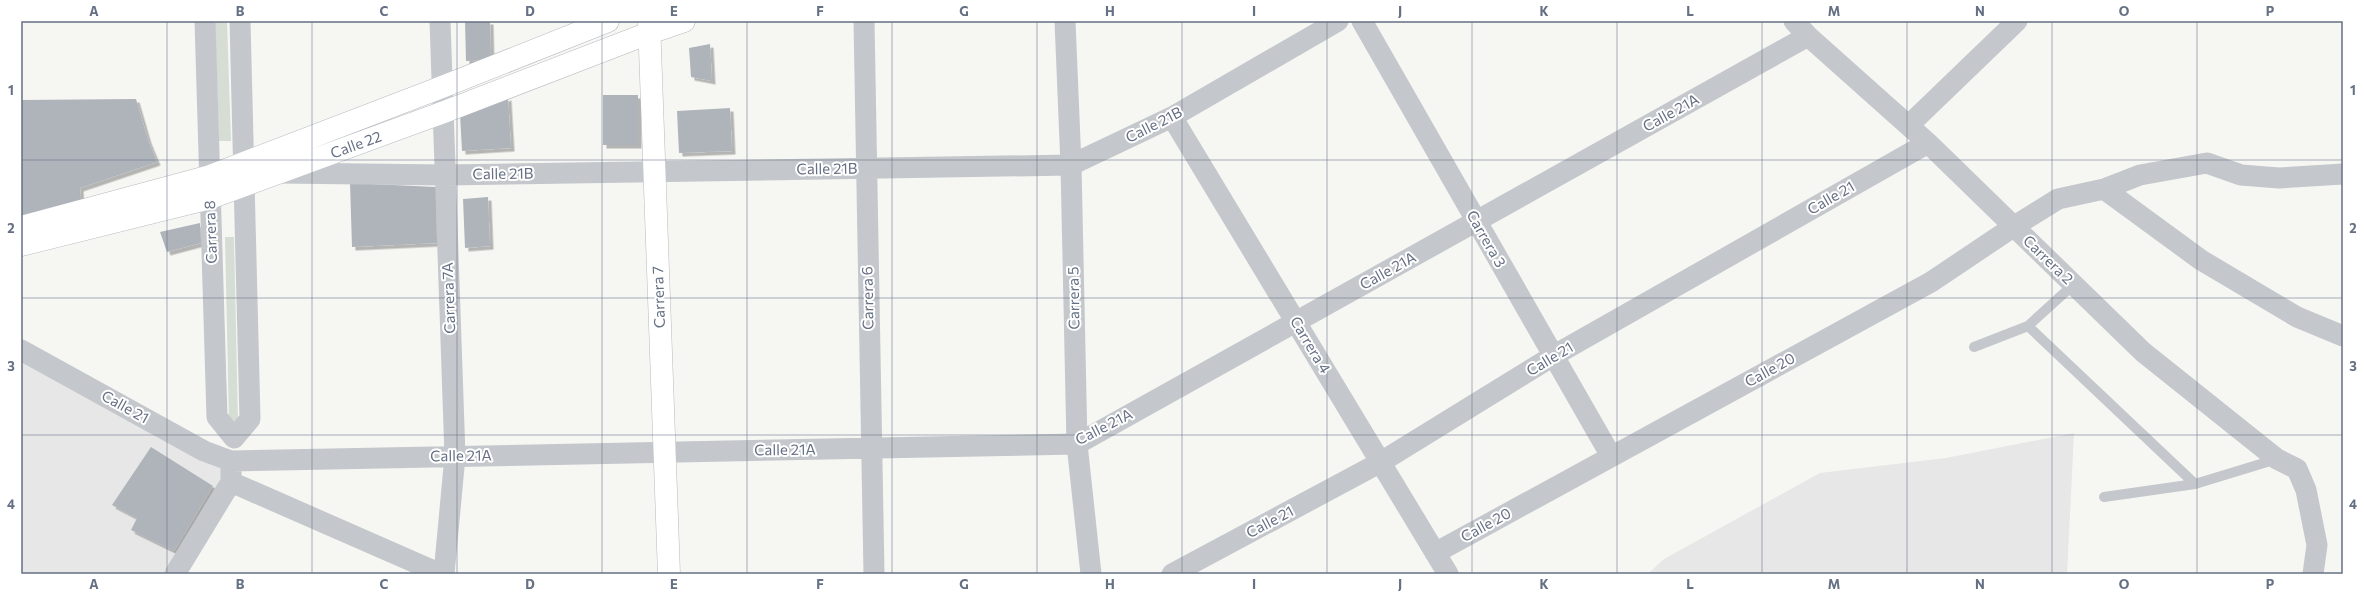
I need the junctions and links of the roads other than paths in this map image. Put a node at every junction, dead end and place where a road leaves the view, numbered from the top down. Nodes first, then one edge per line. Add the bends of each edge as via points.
1 (205, 21) edge
2 (240, 21) edge
3 (440, 21) edge
4 (608, 21) edge
5 (684, 21) edge
6 (864, 21) edge
7 (1065, 21) edge
8 (1338, 21) edge
9 (1362, 21) edge
10 (1794, 21) edge
11 (2017, 21) edge
12 (649, 27) edge
13 (1808, 36) junction
14 (442, 87) junction
15 (444, 112) junction
16 (1172, 117) junction
17 (1909, 125) junction
18 (1928, 143) junction
19 (243, 164) junction
20 (1071, 165) junction
21 (865, 169) junction
22 (654, 172) junction
23 (280, 173) junction
24 (2343, 174) edge
25 (445, 175) junction
26 (210, 176) junction
27 (244, 186) junction
28 (2104, 189) junction
29 (210, 198) junction
30 (1476, 221) junction
31 (21, 226) edge
32 (2013, 227) junction
33 (21, 245) edge
34 (2073, 286) junction
35 (1296, 322) junction
36 (2028, 326) junction
37 (2343, 336) edge
38 (1974, 347) dead end
39 (21, 350) edge
40 (1553, 356) junction
41 (234, 438) junction
42 (1077, 444) junction
43 (871, 448) junction
44 (664, 452) junction
45 (455, 456) junction
46 (1610, 456) junction
47 (2277, 459) junction
48 (232, 461) junction
49 (1381, 462) junction
50 (231, 482) junction
51 (2195, 484) junction
52 (2104, 497) dead end
53 (1435, 553) junction
54 (176, 574) edge
55 (441, 574) edge
56 (444, 574) edge
57 (669, 574) edge
58 (874, 574) edge
59 (1091, 574) edge
60 (1172, 574) edge
61 (1448, 574) edge
62 (2313, 574) edge

1 - 26 street, Carrera 8
2 - 19 street
3 - 14 street, Carrera 7A
4 - 14 main road, Calle 22
5 - 12 main road, Calle 22
6 - 21 street, Carrera 6
7 - 20 street, Carrera 5
8 - 16 street, Calle 21B
9 - 30 street, Carrera 3
10 - 13 street, Carrera 2
11 - 17 street
12 - 15 main road, Calle 22
12 - 22 main road, Carrera 7
13 - 17 street, Carrera 2
13 - 30 street, Calle 21A
14 - 15 street, Carrera 7A
14 - 19 main road, Calle 22
15 - 23 main road, Calle 22
15 - 25 street, Carrera 7A
16 - 20 street, Calle 21B
16 - 35 street, Carrera 4
17 - 18 street, Carrera 2
18 - 32 street, Carrera 2
18 - 40 street, Calle 21
19 - 26 main road, Calle 22
19 - 27 street
20 - 21 street, Calle 21B
20 - 42 street, Carrera 5
21 - 22 street, Calle 21B
21 - 43 street, Carrera 6
22 - 25 street, Calle 21B
22 - 44 main road, Carrera 7
23 - 25 street, Calle 21B
23 - 27 main road, Calle 22
24 - 28 street, Calle 20 via 2279,178 2241,175 2207,163 2140,176
25 - 45 street, Carrera 7A
26 - 29 street, Carrera 8
26 - 31 main road, Calle 22
27 - 29 main road, Calle 22
27 - 41 street via 250,419
28 - 32 street, Calle 20 via 2058,200
28 - 37 street via 2201,260 2297,317
29 - 33 main road, Calle 22
29 - 41 street, Carrera 8 via 217,417
30 - 35 street, Calle 21A
30 - 40 street, Carrera 3
32 - 34 street, Carrera 2
32 - 46 street, Calle 20 via 1931,282
34 - 36 lane
34 - 47 street, Carrera 2 via 2143,352
35 - 42 street, Calle 21A
35 - 49 street, Carrera 4
36 - 38 lane
36 - 51 lane
39 - 48 street, Calle 21 via 204,451
40 - 46 street, Carrera 3
40 - 49 street, Calle 21
41 - 48 street
42 - 43 street, Calle 21A
42 - 59 street, Carrera 5
43 - 44 street, Calle 21A
43 - 58 street, Carrera 6
44 - 45 street, Calle 21A
44 - 57 main road, Carrera 7
45 - 48 street, Calle 21A
45 - 56 street, Carrera 7A
46 - 53 street, Calle 20
47 - 51 lane
47 - 62 street, Carrera 2 via 2297,469 2306,490 2317,545
48 - 50 street
49 - 53 street, Carrera 4
49 - 60 street, Calle 21
50 - 54 street
50 - 55 street
51 - 52 lane
53 - 61 street, Carrera 4

